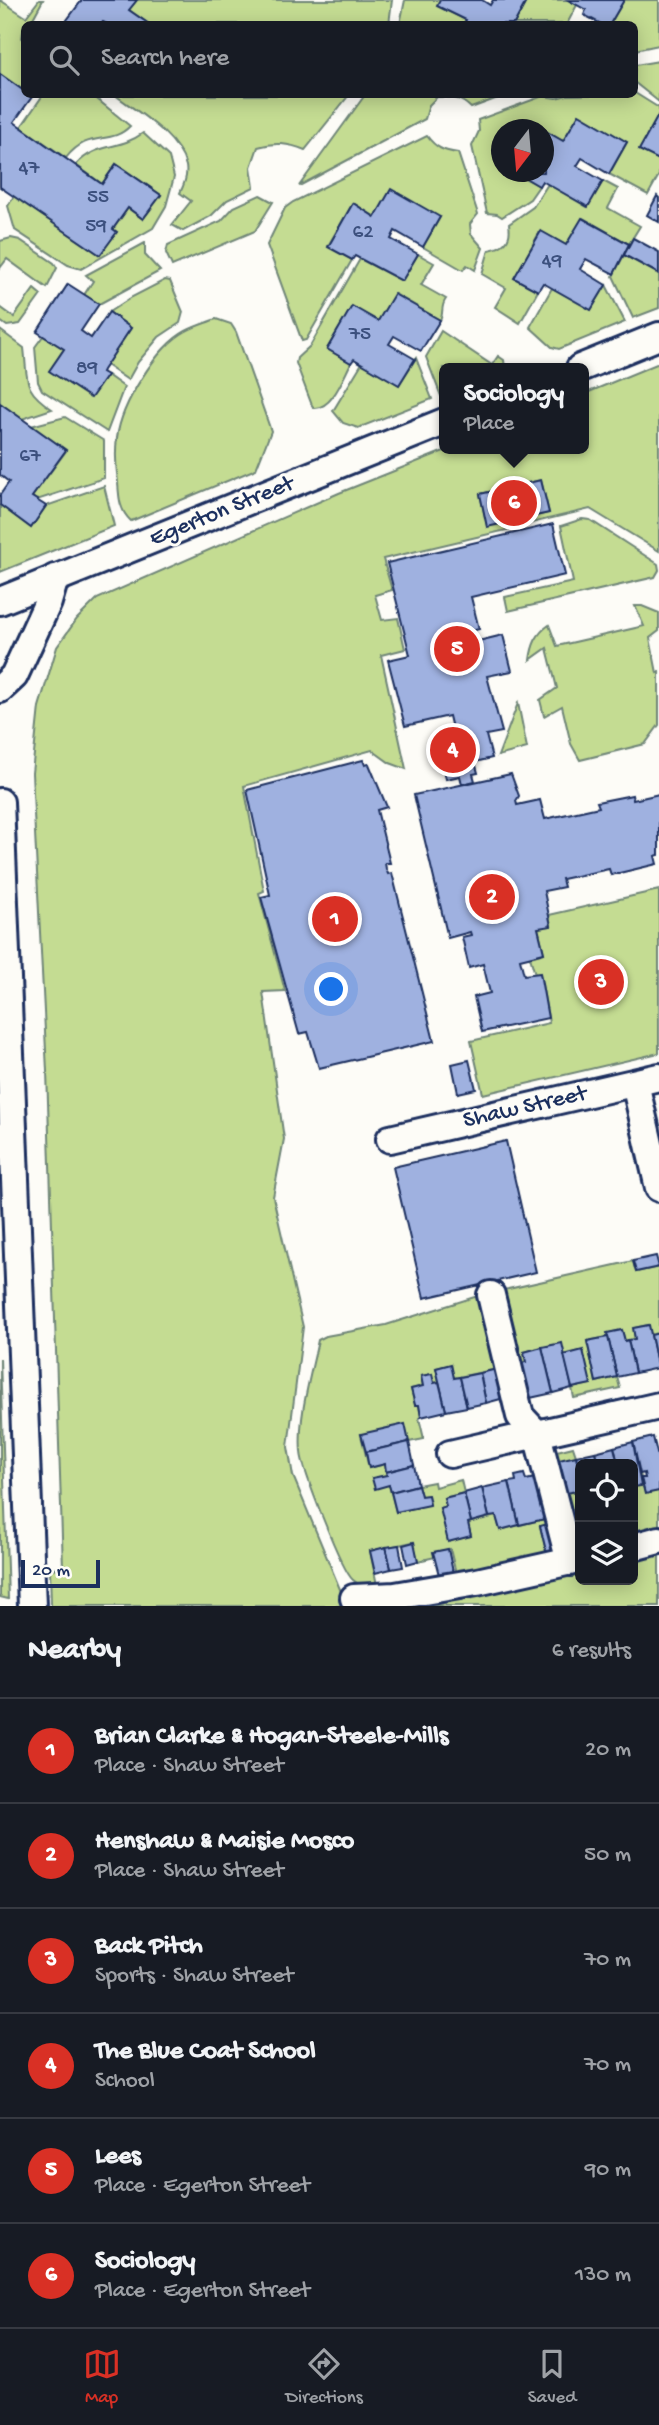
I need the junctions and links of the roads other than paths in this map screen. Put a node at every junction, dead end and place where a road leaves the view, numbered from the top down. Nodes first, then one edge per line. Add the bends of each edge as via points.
1 (659, 336) edge
2 (589, 364) edge
3 (439, 424) edge
4 (55, 578) junction
5 (0, 601) edge
6 (0, 690) edge
7 (0, 802) edge
8 (0, 828) edge
9 (647, 1080) edge
10 (390, 1139) dead end
11 (659, 1188) edge
12 (9, 1282) edge
13 (491, 1294) dead end
14 (659, 1406) edge
15 (537, 1434) junction
16 (450, 1454) dead end
17 (659, 1541) edge
18 (638, 1546) edge
19 (575, 1561) edge
20 (354, 1598) dead end
21 (32, 1606) edge

1 - 2 street
3 - 4 street, Egerton Street
4 - 5 street, Egerton Street
4 - 6 street via 14,676
7 - 8 street
8 - 12 street
9 - 10 street, Shaw Street
9 - 11 street
12 - 21 street
13 - 15 street via 520,1416
14 - 15 street
15 - 16 street
15 - 19 street
17 - 18 street
19 - 20 street via 395,1596

